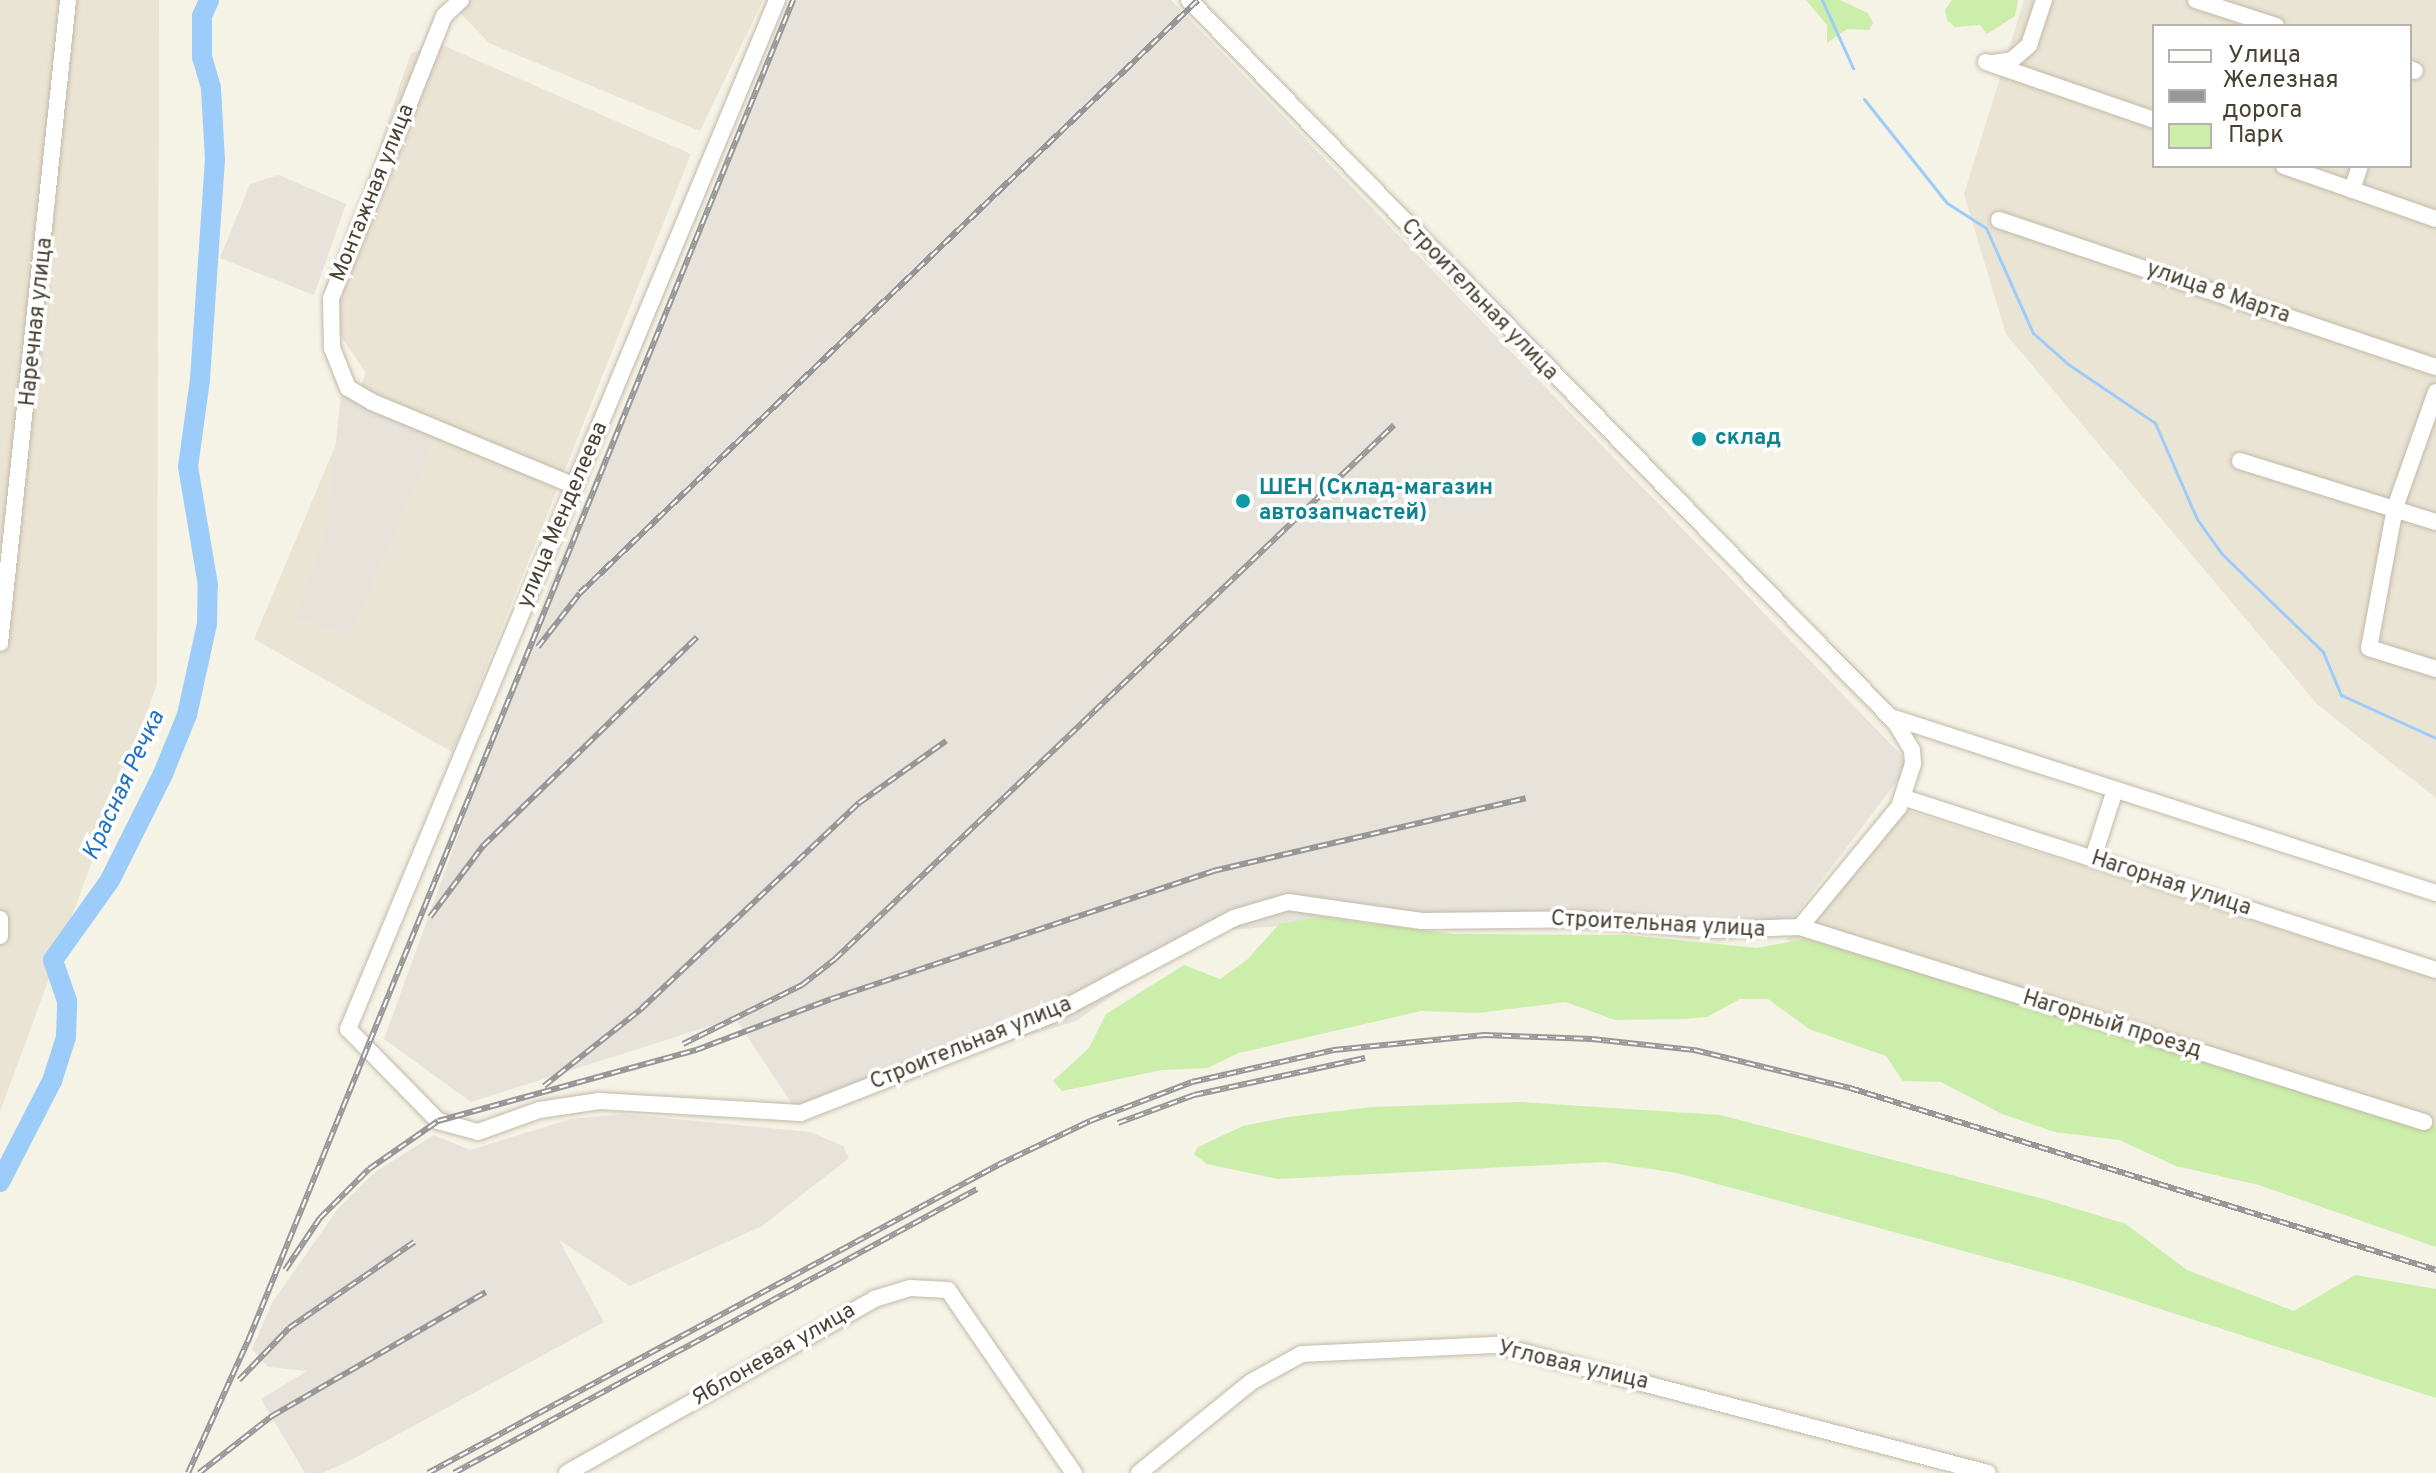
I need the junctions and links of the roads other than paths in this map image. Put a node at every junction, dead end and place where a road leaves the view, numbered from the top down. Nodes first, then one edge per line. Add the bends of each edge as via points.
1 (68, 0) edge
2 (461, 0) edge
3 (777, 0) edge
4 (1189, 0) edge
5 (2044, 0) edge
6 (2196, 0) edge
7 (2270, 24) edge
8 (2152, 119) edge
9 (2290, 168) edge
10 (2359, 168) edge
11 (2352, 190) junction
12 (2436, 219) edge
13 (1999, 220) dead end
14 (2436, 367) edge
15 (2436, 392) edge
16 (2240, 461) dead end
17 (575, 486) junction
18 (2395, 508) junction
19 (2436, 522) edge
20 (0, 643) edge
21 (2436, 669) edge
22 (1890, 717) junction
23 (2115, 790) junction
24 (1905, 798) junction
25 (2093, 858) junction
26 (2436, 893) edge
27 (0, 919) edge
28 (1800, 927) junction
29 (0, 936) edge
30 (2436, 970) edge
31 (348, 1029) joint
32 (2424, 1122) dead end
33 (567, 1473) edge
34 (1074, 1473) edge
35 (1139, 1473) edge
36 (1988, 1473) edge

1 - 20 street, Наречная улица
2 - 17 street, Монтажная улица via 444,16 331,298 332,348 348,388 372,402
3 - 17 street, улица Менделеева
4 - 22 street, Строительная улица
5 - 8 street via 2038,28 2021,54 2002,63 1986,62
6 - 7 street
9 - 11 street
10 - 11 street
11 - 12 street
13 - 14 street, улица 8 Марта
15 - 18 street
16 - 18 street
17 - 31 street, улица Менделеева
18 - 19 street
18 - 21 street via 2369,648
22 - 23 street
22 - 24 street, Строительная улица via 1912,750
23 - 25 street
23 - 26 street
24 - 25 street, Нагорная улица
24 - 28 street
25 - 30 street, Нагорная улица
27 - 29 street
28 - 31 street, Строительная улица via 1718,930 1575,919 1422,921 1288,902 1234,918 1051,1015 801,1113 599,1101 539,1110 478,1132 438,1121
28 - 32 street, Нагорный проезд
33 - 34 street, Яблоневая улица via 874,1299 910,1288 948,1290
35 - 36 street, Угловая улица via 1251,1382 1302,1354 1496,1345

